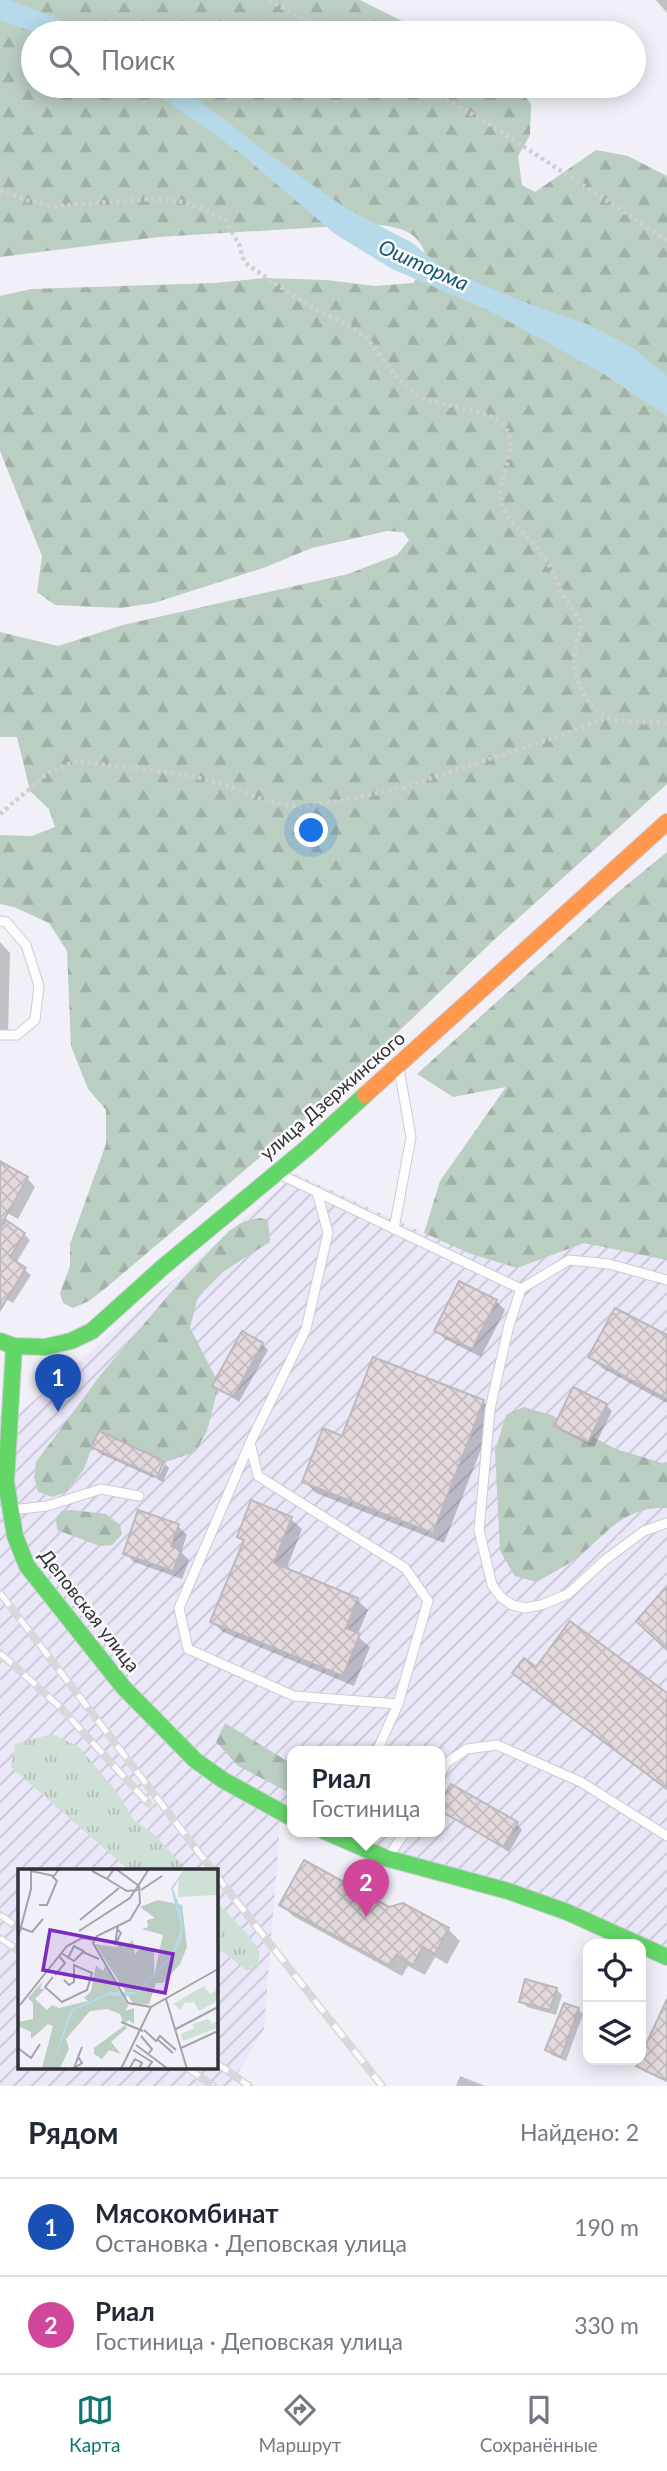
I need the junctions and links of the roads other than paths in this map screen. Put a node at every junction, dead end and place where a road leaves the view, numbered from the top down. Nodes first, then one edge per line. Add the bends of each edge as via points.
1 (667, 822) edge
2 (0, 922) edge
3 (0, 1035) edge
4 (398, 1065) junction
5 (276, 1173) junction
6 (317, 1192) junction
7 (394, 1229) junction
8 (667, 1280) edge
9 (521, 1289) junction
10 (7, 1344) edge
11 (250, 1443) junction
12 (139, 1496) dead end
13 (9, 1510) junction
14 (667, 1523) edge
15 (398, 1704) junction
16 (379, 1746) edge
17 (445, 1765) edge
18 (287, 1815) edge
19 (667, 1836) edge
20 (341, 1837) edge
21 (402, 1837) edge
22 (386, 1858) junction
23 (667, 1957) edge

1 - 4 street, улица Дзержинского
2 - 3 lane via 6,922 26,944 38,986 35,1020 17,1035
4 - 5 street, улица Дзержинского
4 - 7 lane via 411,1137
5 - 6 lane
5 - 10 street, улица Дзержинского via 92,1332 44,1347
6 - 7 lane
6 - 11 lane via 328,1233 306,1329
7 - 9 lane
8 - 9 lane via 609,1264 569,1260
9 - 14 lane via 489,1422 479,1530 492,1585 512,1605 541,1605 568,1594 644,1531
10 - 13 street, Деповская улица
11 - 15 lane via 258,1476 405,1568 428,1601
11 - 15 lane via 179,1608 188,1649 294,1696
12 - 13 lane via 101,1489 47,1506
13 - 18 street, Деповская улица via 27,1566 131,1696 205,1767
15 - 16 lane
17 - 19 lane via 467,1749 497,1745 581,1782
20 - 22 street
21 - 22 lane
22 - 23 street via 508,1891

